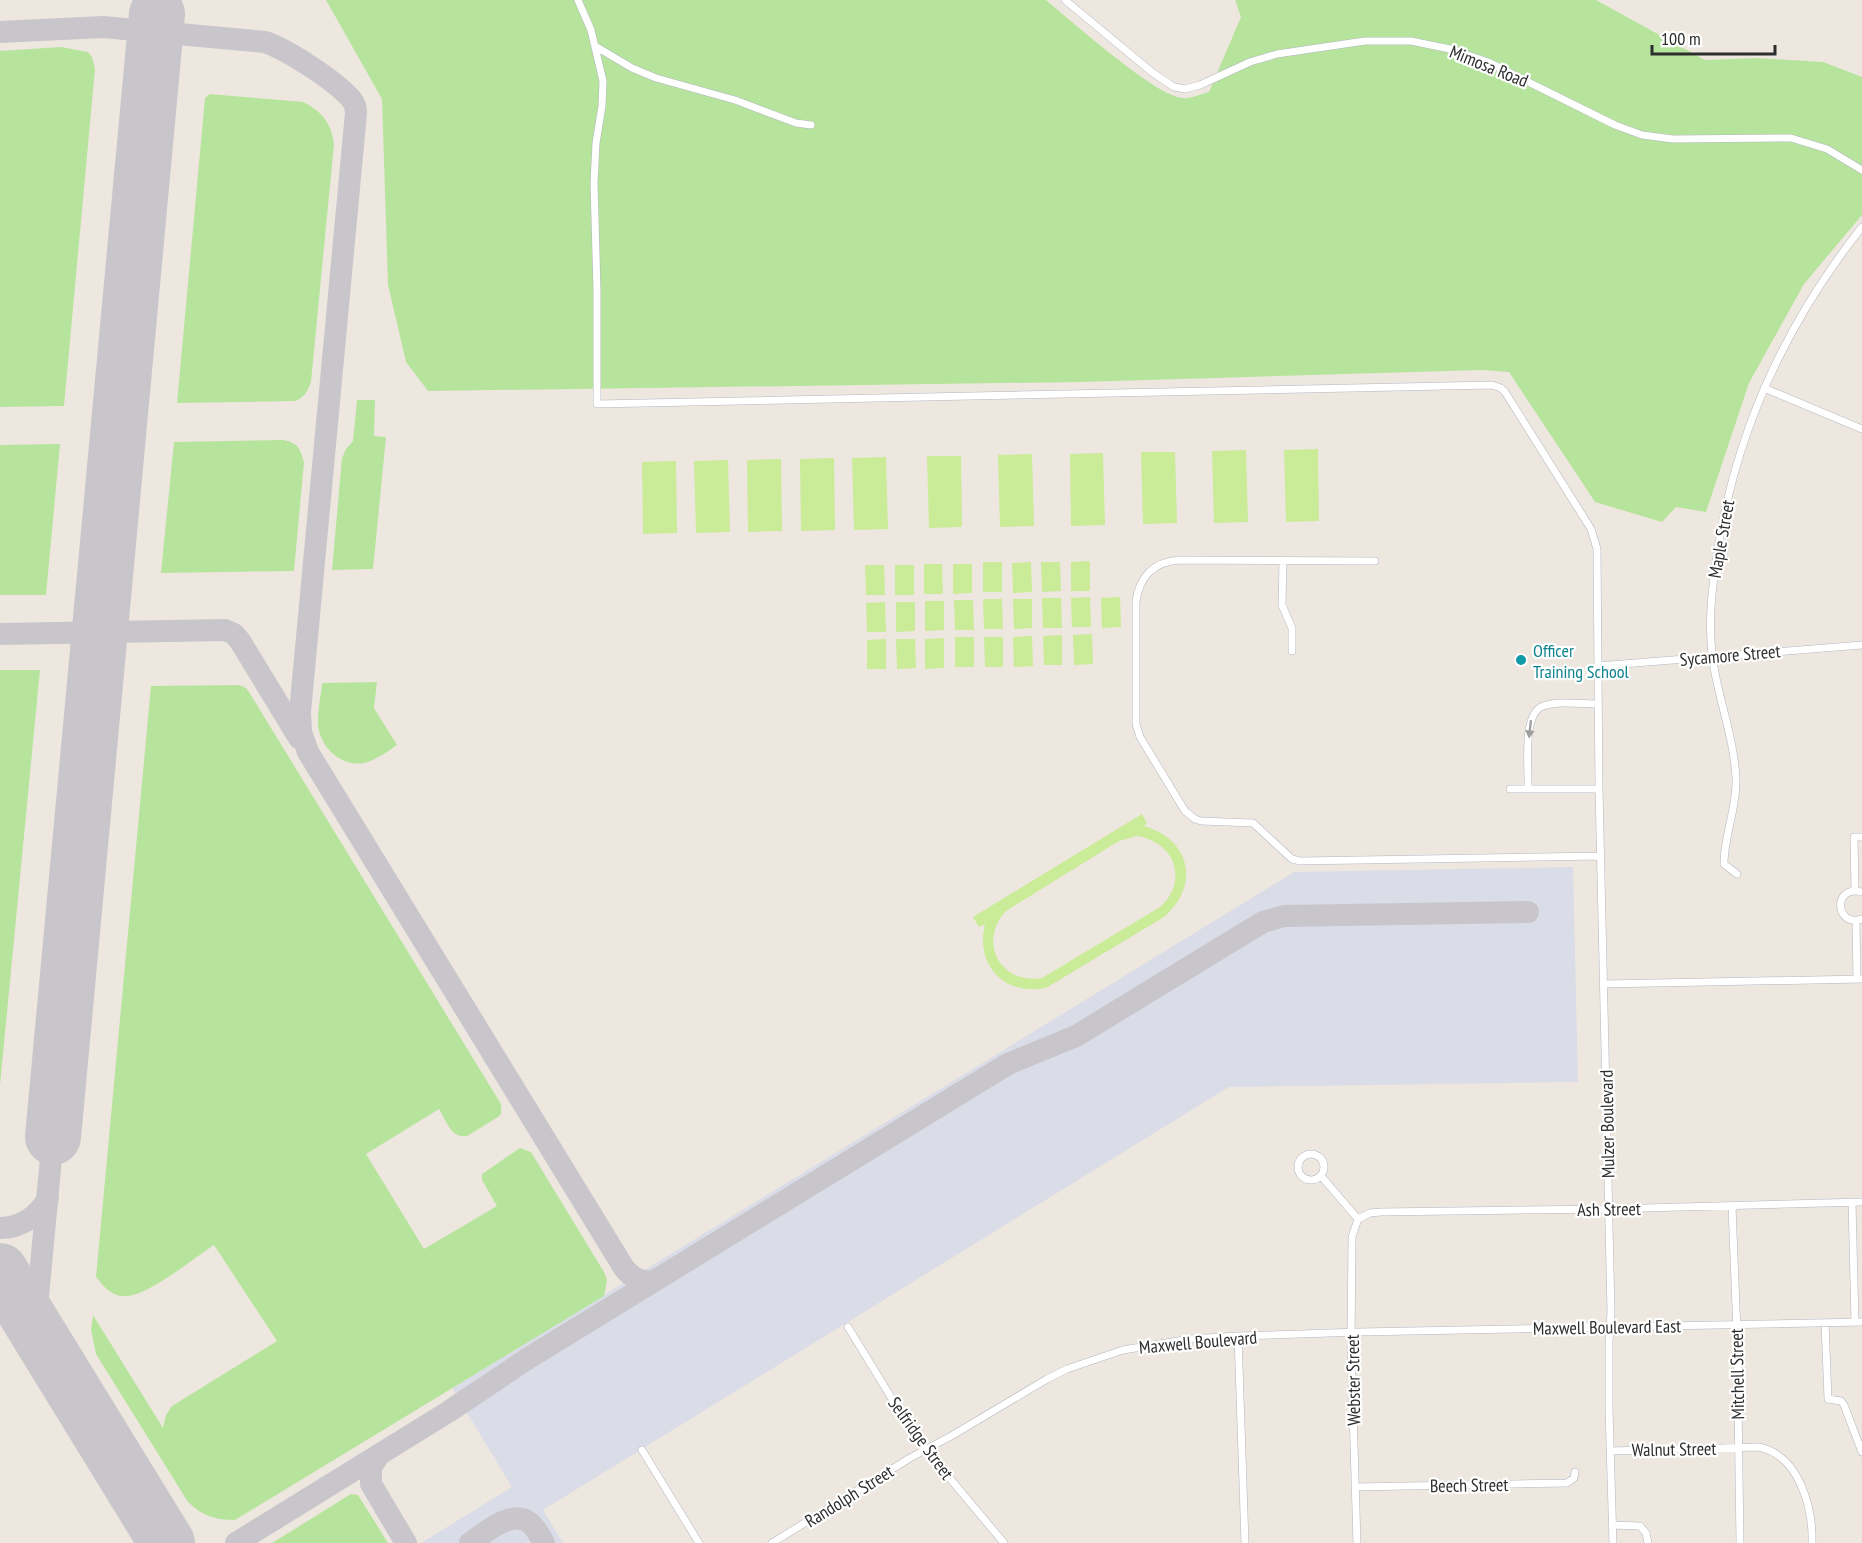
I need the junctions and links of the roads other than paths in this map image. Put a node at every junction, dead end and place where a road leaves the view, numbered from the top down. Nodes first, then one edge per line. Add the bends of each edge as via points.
1 (578, 0) edge
2 (1065, 0) edge
3 (595, 46) junction
4 (811, 125) dead end
5 (1862, 170) edge
6 (1862, 226) edge
7 (1764, 388) junction
8 (1862, 429) edge
9 (1282, 561) junction
10 (1375, 561) dead end
11 (1862, 645) edge
12 (1292, 651) dead end
13 (1713, 657) junction
14 (1597, 666) junction
15 (1598, 704) junction
16 (1510, 789) dead end
17 (1528, 789) junction
18 (1599, 789) junction
19 (1862, 837) edge
20 (1601, 856) junction
21 (1737, 874) dead end
22 (1859, 891) edge
23 (1859, 920) edge
24 (1860, 979) edge
25 (1604, 984) junction
26 (1321, 1176) dead end
27 (1852, 1202) junction
28 (1862, 1202) edge
29 (1732, 1206) junction
30 (1609, 1209) junction
31 (1358, 1219) junction
32 (1859, 1322) edge
33 (1825, 1323) junction
34 (1736, 1325) junction
35 (848, 1327) dead end
36 (1610, 1327) junction
37 (1352, 1333) junction
38 (1238, 1336) junction
39 (1739, 1447) junction
40 (642, 1450) dead end
41 (926, 1450) junction
42 (1610, 1451) junction
43 (1862, 1452) edge
44 (1575, 1472) dead end
45 (1355, 1487) junction
46 (1612, 1525) junction
47 (699, 1543) edge
48 (772, 1543) edge
49 (1004, 1543) edge
50 (1245, 1543) edge
51 (1357, 1543) edge
52 (1612, 1543) edge
53 (1648, 1543) edge
54 (1740, 1543) edge
55 (1812, 1543) edge

1 - 3 street
2 - 5 street, Mimosa Road via 1167,84 1179,88 1194,87 1277,54 1365,41 1411,41 1488,62 1642,135 1673,139 1804,140
3 - 4 street via 656,78
3 - 14 street, Mulzer Boulevard via 603,92 594,183 597,404 1497,386 1532,432 1596,541
6 - 7 street, Maple Street via 1800,315
7 - 8 street
7 - 13 street, Maple Street via 1742,446 1722,524 1711,609
9 - 10 street
9 - 12 street via 1282,605 1292,628
9 - 20 street via 1168,561 1151,569 1140,584 1136,602 1137,730 1191,816 1207,822 1253,823 1292,859 1300,861
11 - 13 street, Sycamore Street
13 - 14 street, Sycamore Street
13 - 21 street, Maple Street via 1736,778 1724,864
14 - 15 street, Mulzer Boulevard
15 -> 17 street via 1552,704 1533,713
15 - 18 street, Mulzer Boulevard
16 - 17 street
17 - 18 street
18 - 20 street, Mulzer Boulevard
19 - 22 street via 1854,837
20 - 25 street, Mulzer Boulevard
22 - 23 street via 1844,895 1840,906 1845,916
23 - 24 street
24 - 25 street
25 - 30 street, Mulzer Boulevard
26 - 31 street
27 - 28 street, Ash Street
27 - 29 street, Ash Street
27 - 32 street
29 - 30 street, Ash Street
29 - 34 street, Mitchell Street
30 - 31 street, Ash Street via 1381,1212
30 - 36 street, Mulzer Boulevard
31 - 37 street, Webster Street via 1352,1237
32 - 33 street, Maxwell Boulevard East
33 - 34 street, Maxwell Boulevard East
33 - 43 street via 1828,1399 1844,1405
34 - 36 street, Maxwell Boulevard East
34 - 39 street, Mitchell Street
35 - 41 street, Selfridge Street
36 - 37 street, Maxwell Boulevard East
36 - 42 street, Mulzer Boulevard
37 - 38 street, Maxwell Boulevard
37 - 45 street, Webster Street
38 - 41 street, Maxwell Boulevard via 1123,1350 1080,1364
38 - 50 street
39 - 42 street, Walnut Street
39 - 54 street, Mitchell Street
39 - 55 street, Walnut Street via 1766,1448 1789,1465 1806,1500
40 - 47 street
41 - 48 street, Randolph Street
41 - 49 street, Selfridge Street
42 - 46 street, Mulzer Boulevard
44 - 45 street, Beech Street via 1567,1483
45 - 51 street, Webster Street
46 - 52 street, Mulzer Boulevard
46 - 53 street via 1640,1526

